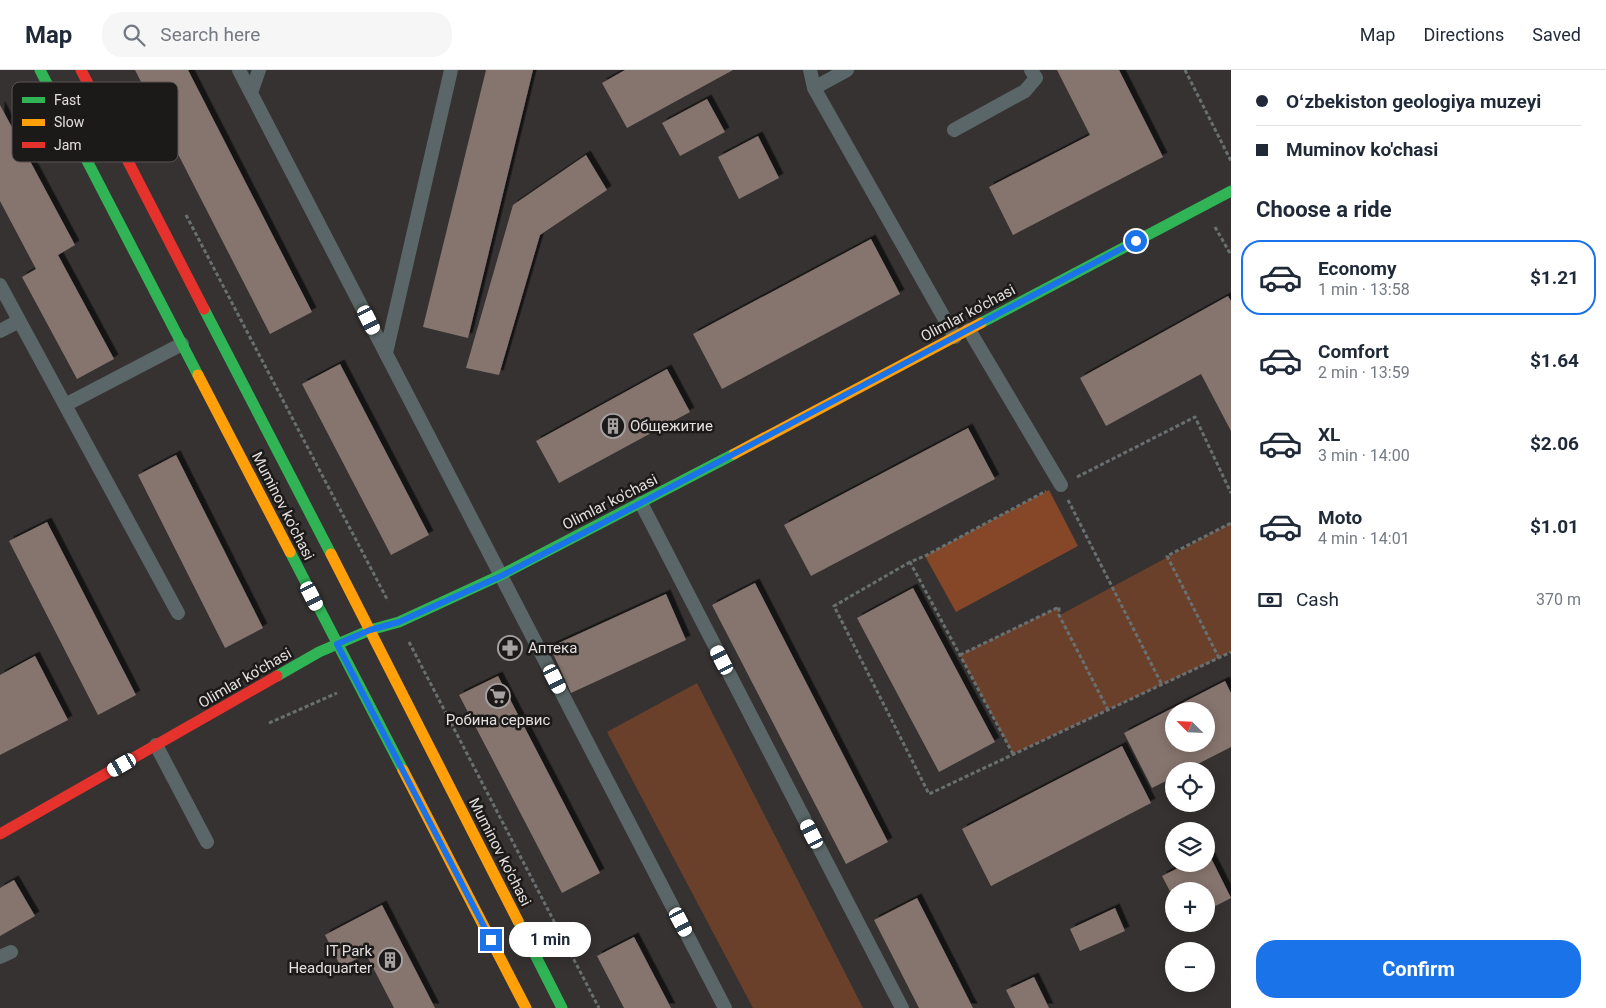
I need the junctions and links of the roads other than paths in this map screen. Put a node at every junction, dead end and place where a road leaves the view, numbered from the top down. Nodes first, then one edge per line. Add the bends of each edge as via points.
1 (40, 70) edge
2 (81, 70) edge
3 (240, 70) edge
4 (259, 70) edge
5 (452, 70) edge
6 (810, 70) edge
7 (847, 70) edge
8 (1031, 70) edge
9 (46, 82) edge
10 (87, 82) edge
11 (814, 88) junction
12 (252, 93) junction
13 (954, 130) dead end
14 (88, 162) edge
15 (128, 162) edge
16 (1231, 191) edge
17 (0, 285) edge
18 (19, 321) junction
19 (0, 330) edge
20 (969, 330) junction
21 (955, 337) junction
22 (182, 344) junction
23 (386, 353) junction
24 (65, 405) junction
25 (1061, 485) road end
26 (641, 503) junction
27 (501, 576) junction
28 (178, 613) dead end
29 (370, 630) junction
30 (337, 644) junction
31 (156, 745) junction
32 (0, 834) edge
33 (207, 842) dead end
34 (526, 1008) edge
35 (562, 1008) edge
36 (725, 1008) edge
37 (902, 1008) edge

1 - 9 main road, Muminov ko'chasi
2 - 10 main road, Muminov ko'chasi
3 - 12 lane
4 - 12 lane
5 - 23 lane
6 - 11 lane
7 - 11 lane
8 - 13 lane via 1036,78 1025,91
11 - 21 lane
12 - 23 lane
14 - 22 main road, Muminov ko'chasi
15 - 29 main road, Muminov ko'chasi
16 - 20 main road, Olimlar ko'chasi
17 - 18 lane
18 - 19 lane
18 - 24 lane
20 - 21 main road, Olimlar ko'chasi
20 - 25 lane
21 - 26 main road, Olimlar ko'chasi
22 - 24 lane
22 - 30 main road, Muminov ko'chasi
23 - 27 lane
24 - 28 lane
26 - 27 main road, Olimlar ko'chasi
26 - 37 lane
27 - 29 main road, Olimlar ko'chasi via 399,622
27 - 36 lane
29 - 30 main road, Olimlar ko'chasi
29 - 35 main road, Muminov ko'chasi
30 - 31 main road, Olimlar ko'chasi
30 - 34 main road, Muminov ko'chasi
31 - 32 main road, Olimlar ko'chasi
31 - 33 lane

